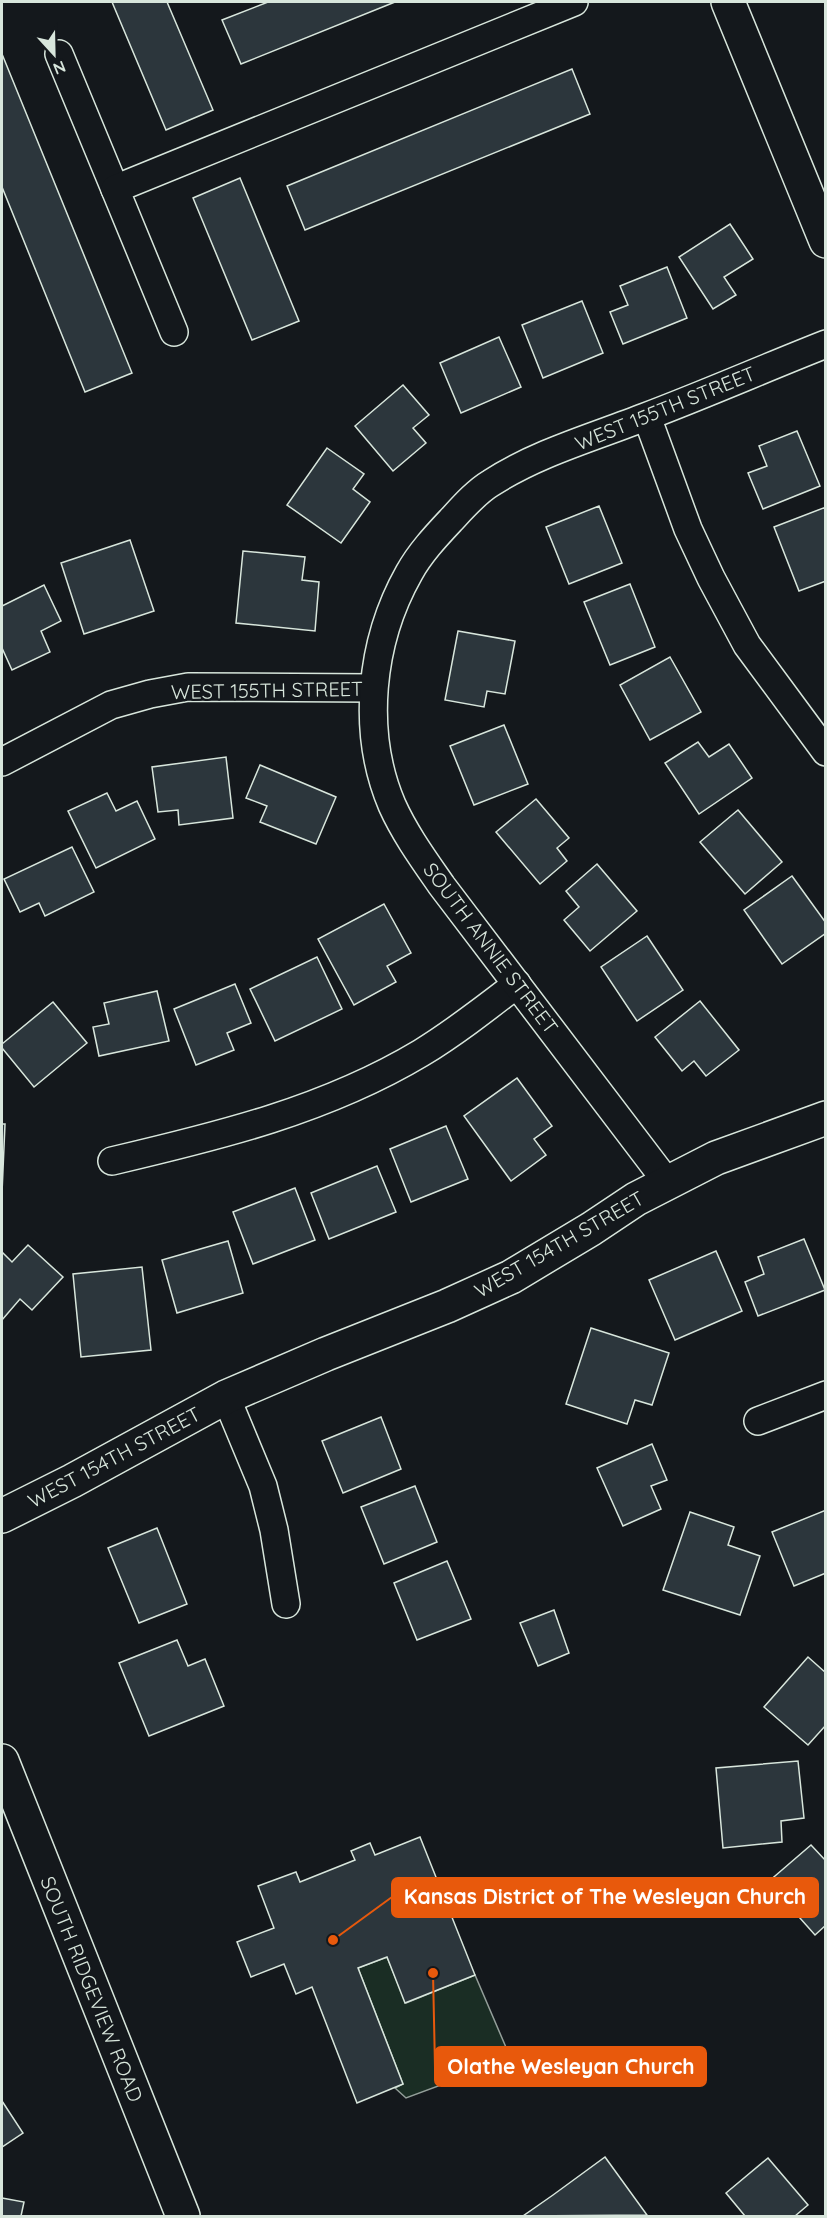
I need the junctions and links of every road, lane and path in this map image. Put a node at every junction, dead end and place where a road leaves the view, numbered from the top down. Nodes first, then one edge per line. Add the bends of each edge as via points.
1 (574, 2) edge
2 (728, 2) edge
3 (59, 54) dead end
4 (115, 189) junction
5 (825, 241) edge
6 (174, 332) dead end
7 (825, 344) edge
8 (647, 417) junction
9 (373, 688) junction
10 (825, 752) edge
11 (2, 762) edge
12 (517, 984) junction
13 (825, 1119) edge
14 (112, 1161) dead end
15 (667, 1182) junction
16 (825, 1395) edge
17 (226, 1397) junction
18 (758, 1421) dead end
19 (2, 1516) edge
20 (286, 1604) dead end
21 (2, 1761) edge
22 (183, 2217) edge

1 - 4 street
2 - 5 street
3 - 4 street
4 - 6 street
7 - 8 street, WEST 155TH STREET
8 - 9 street, WEST 155TH STREET via 539,458 490,483 462,508 409,573 392,612
8 - 10 street via 688,529 711,578 747,645
9 - 11 street, WEST 155TH STREET via 188,687 150,694 111,705
9 - 12 street, SOUTH ANNIE STREET via 376,747 392,804 442,886
12 - 14 street via 421,1053 353,1088 256,1125
12 - 15 street, SOUTH ANNIE STREET
13 - 15 street, WEST 154TH STREET via 716,1158
15 - 17 street, WEST 154TH STREET via 511,1277
16 - 18 street
17 - 19 street, WEST 154TH STREET
17 - 20 street via 264,1486
21 - 22 street, SOUTH RIDGEVIEW ROAD

